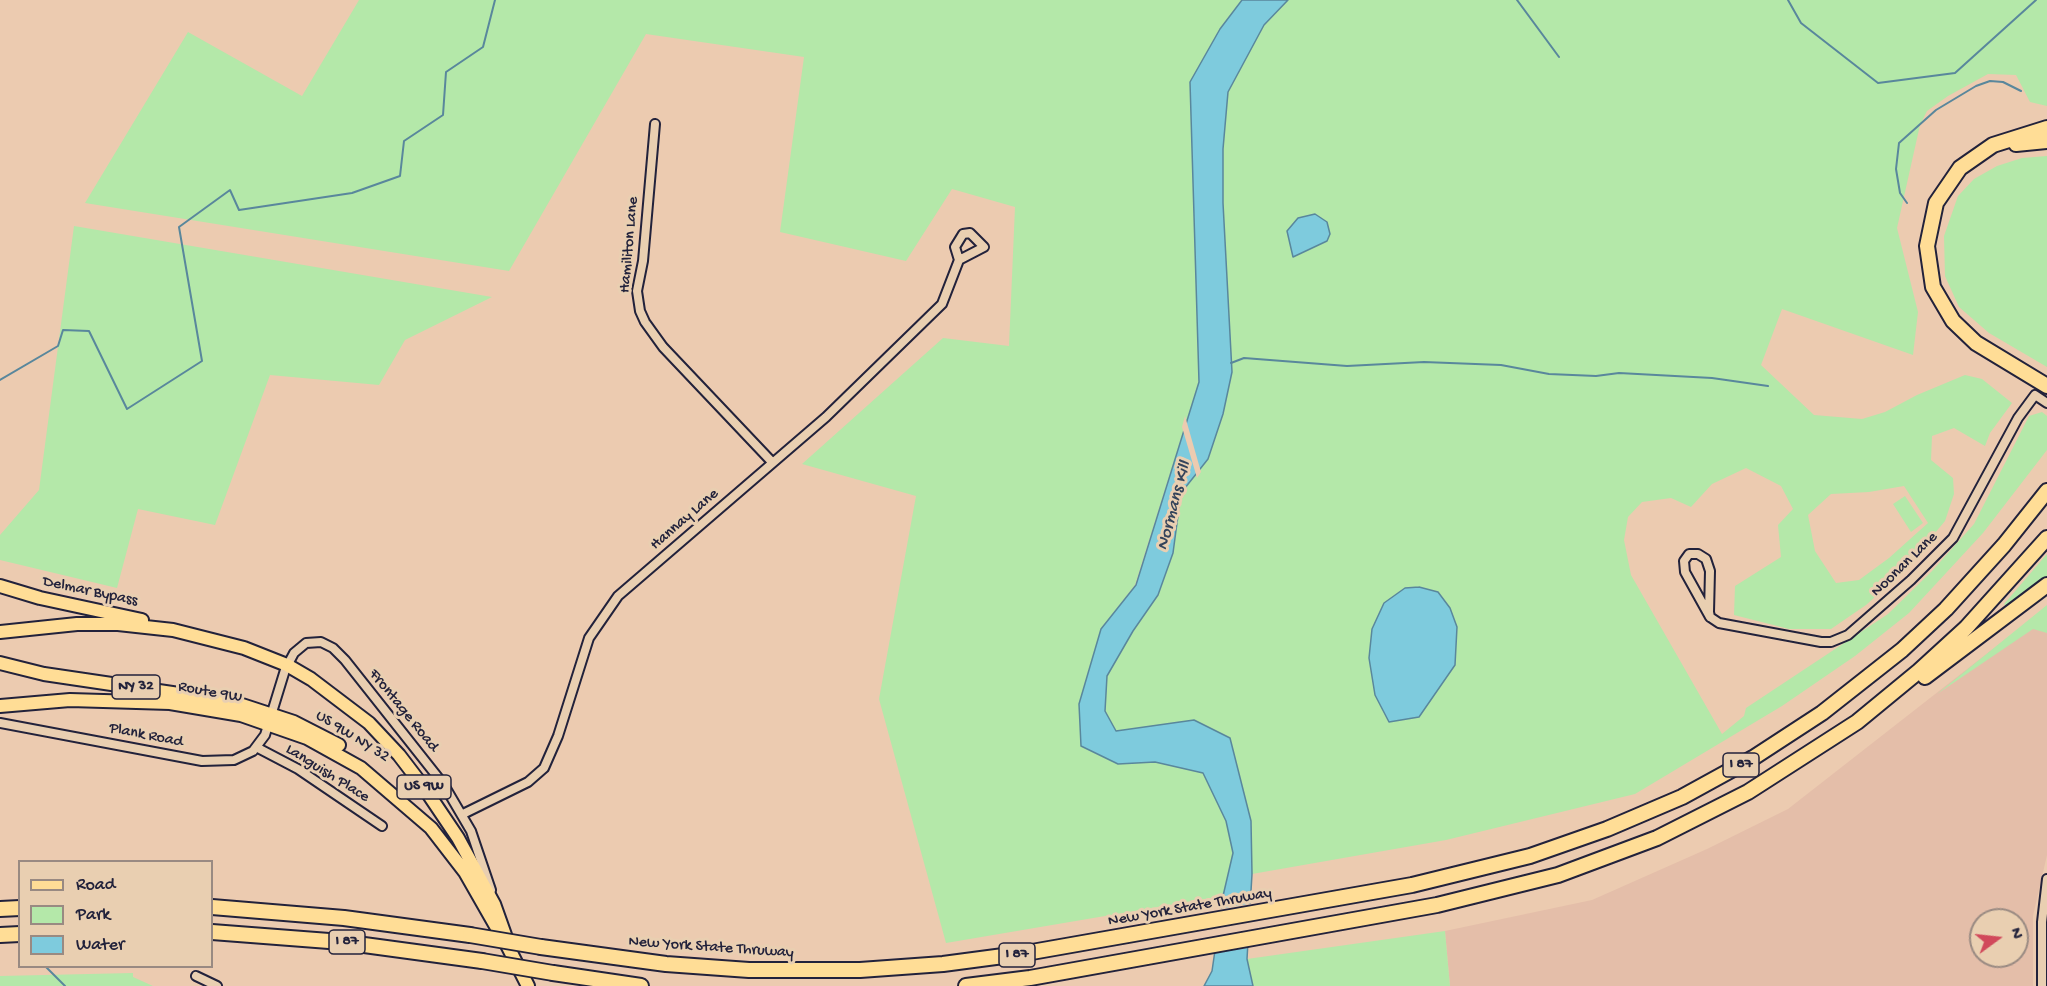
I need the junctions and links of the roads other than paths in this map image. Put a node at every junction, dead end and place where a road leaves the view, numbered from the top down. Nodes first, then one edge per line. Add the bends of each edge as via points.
1 (655, 124) dead end
2 (2047, 128) edge
3 (2047, 141) edge
4 (959, 260) dead end
5 (2047, 379) edge
6 (2047, 386) edge
7 (2047, 403) edge
8 (772, 462) junction
9 (2047, 491) edge
10 (2047, 538) edge
11 (2047, 585) edge
12 (0, 586) edge
13 (1710, 617) junction
14 (174, 630) junction
15 (0, 633) edge
16 (0, 663) edge
17 (287, 665) junction
18 (0, 706) edge
19 (270, 718) junction
20 (1857, 722) junction
21 (0, 723) edge
22 (256, 747) junction
23 (463, 814) junction
24 (382, 826) dead end
25 (2047, 879) edge
26 (494, 904) junction
27 (213, 907) edge
28 (18, 908) edge
29 (0, 909) edge
30 (213, 932) edge
31 (18, 934) edge
32 (0, 935) edge
33 (510, 949) junction
34 (196, 976) dead end
35 (217, 986) edge
36 (528, 986) edge
37 (641, 986) edge
38 (966, 986) edge
39 (2042, 986) edge

1 - 8 street, Hamiliton Lane via 637,291 640,311 663,347
2 - 6 highway via 1993,145 1960,168 1936,203 1927,246 1934,287 1953,321 1976,343
3 - 5 highway via 2019,143 1998,150 1965,174 1950,191 1942,209 1934,249 1943,291 1962,321 1984,340
4 - 8 street, Hannay Lane via 942,304 826,417
7 - 13 street, Noonan Lane via 2035,395 2018,418 1953,538 1848,635 1831,642 1814,641 1726,625
8 - 23 street, Hannay Lane via 618,596 606,611 589,638 544,768 528,782
9 - 27 highway, New York State Thruway / I 87, bridge via 1989,562 1917,637 1830,708 1735,769 1664,805 1559,847 1472,872 989,959 851,970 693,967 344,918
10 - 20 highway, I 87 via 1966,628
11 - 20 highway via 1867,721
12 - 14 main road, Delmar Bypass
13 - 13 street via 1708,565 1703,556 1689,554 1684,561 1685,572
14 - 15 main road, US 9W via 84,624
14 - 17 main road, US 9W via 230,643
16 - 19 main road, NY 32 via 59,677 211,698
17 - 19 street, Frontage Road
17 - 23 street, Frontage Road via 306,643 321,642 333,648 430,765
17 - 26 main road, US 9W via 347,704 399,755 450,826
18 - 19 main road, Route 9W / US 9W via 70,700 157,702
19 - 22 street
19 - 33 main road, US 9W via 350,761 431,828 465,872
20 - 38 highway, I 87 via 1731,802 1598,862 1498,891 1129,960
21 - 22 street, Plank Road via 211,762 239,759
22 - 24 street, Languish Place via 298,769
23 - 26 street, Frontage Road
25 - 39 street
26 - 33 main road, US 9W
28 - 29 highway
30 - 37 highway, I 87, bridge via 342,942
31 - 32 highway
33 - 36 main road, US 9W
34 - 35 street

